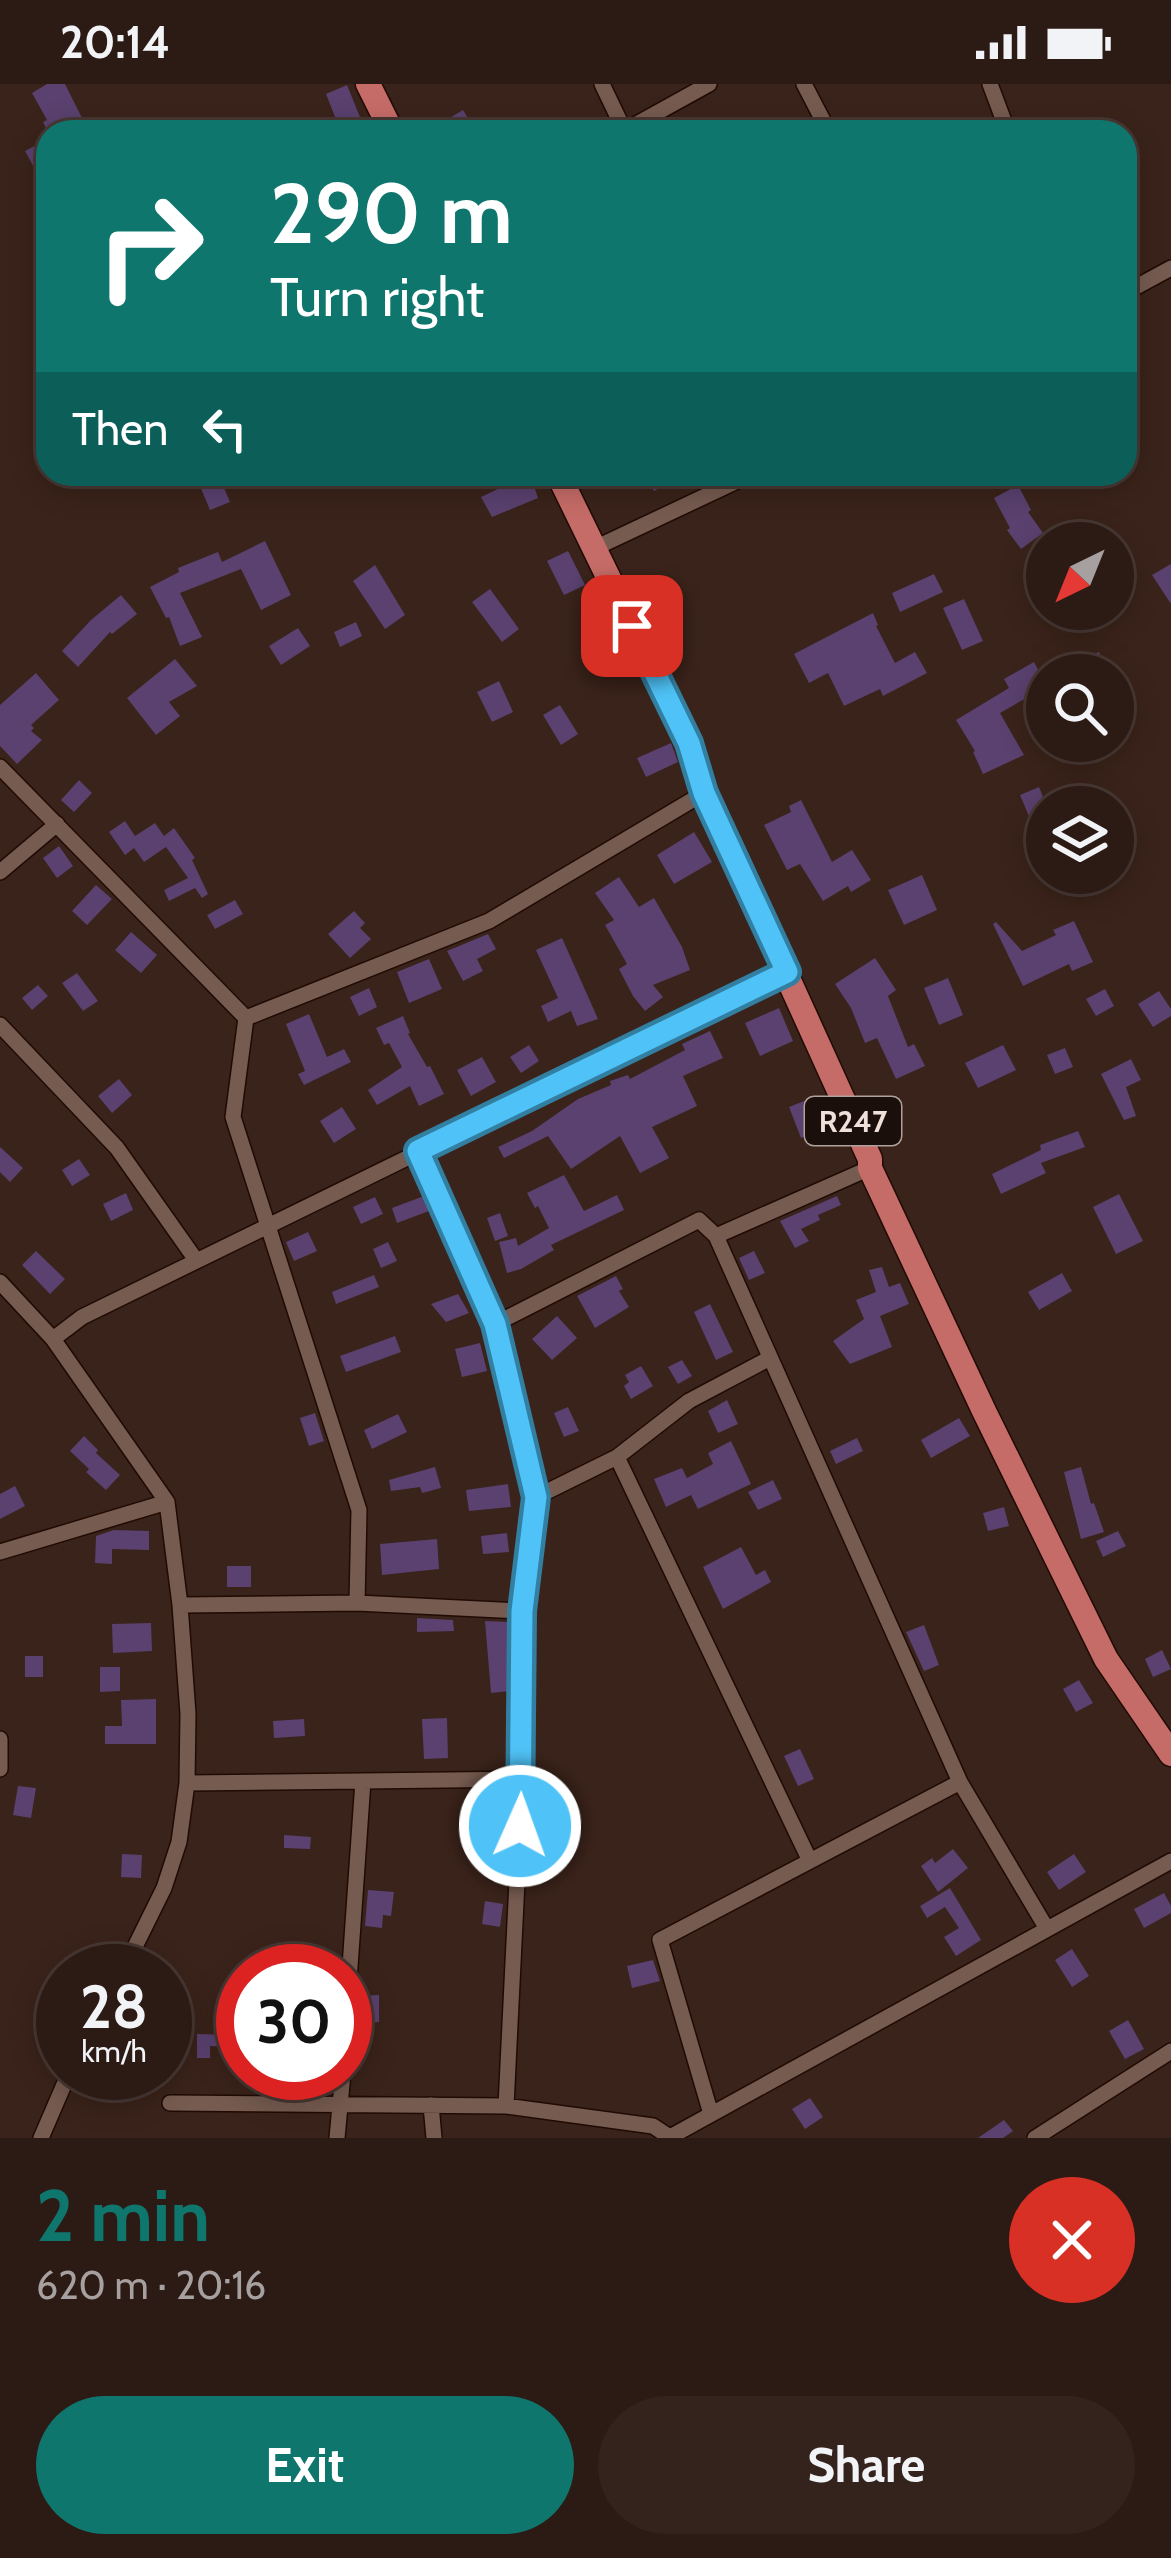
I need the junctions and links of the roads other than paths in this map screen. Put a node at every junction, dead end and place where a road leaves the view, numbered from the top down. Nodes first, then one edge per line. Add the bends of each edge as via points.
1 (368, 84) edge
2 (602, 84) edge
3 (709, 84) edge
4 (804, 84) edge
5 (990, 84) edge
6 (386, 120) edge
7 (619, 120) edge
8 (644, 120) edge
9 (823, 120) edge
10 (1004, 120) edge
11 (1171, 268) edge
12 (1137, 286) edge
13 (564, 486) edge
14 (727, 486) edge
15 (595, 548) junction
16 (0, 766) edge
17 (704, 793) junction
18 (57, 824) junction
19 (0, 872) edge
20 (787, 972) junction
21 (246, 1018) junction
22 (0, 1025) edge
23 (418, 1151) junction
24 (870, 1168) junction
25 (268, 1224) junction
26 (716, 1236) junction
27 (196, 1260) junction
28 (0, 1282) edge
29 (495, 1324) junction
30 (53, 1339) junction
31 (770, 1358) junction
32 (617, 1457) junction
33 (536, 1497) junction
34 (167, 1502) junction
35 (0, 1552) edge
36 (357, 1603) junction
37 (180, 1605) junction
38 (522, 1611) junction
39 (0, 1739) edge
40 (1171, 1754) edge
41 (0, 1769) edge
42 (522, 1779) junction
43 (363, 1781) junction
44 (960, 1782) junction
45 (187, 1783) junction
46 (810, 1861) junction
47 (1171, 1861) edge
48 (1047, 1930) junction
49 (136, 1944) edge
50 (352, 1944) edge
51 (1171, 2050) edge
52 (57, 2100) edge
53 (340, 2100) edge
54 (340, 2103) junction
55 (170, 2104) dead end
56 (431, 2105) junction
57 (506, 2106) junction
58 (711, 2114) junction
59 (671, 2137) edge
60 (41, 2138) edge
61 (338, 2138) edge
62 (434, 2138) edge
63 (1035, 2138) edge

1 - 6 main road
2 - 7 street
3 - 8 street
4 - 9 street
5 - 10 street
11 - 12 street
13 - 15 main road, R247
14 - 15 street
15 - 17 main road, R247 via 689,743
16 - 18 street
17 - 20 main road, R247
17 - 21 street via 489,921
18 - 19 street
18 - 21 street
20 - 23 street
20 - 24 main road, R247
21 - 25 street via 233,1117
22 - 27 street via 117,1148
23 - 25 street
23 - 29 street
24 - 26 street
24 - 40 main road, R247 via 1106,1659
25 - 27 street
25 - 36 street via 359,1510
26 - 29 street via 699,1220
26 - 31 street
27 - 30 street via 82,1316
28 - 30 street
29 - 33 street
30 - 34 street
31 - 32 street via 689,1401
31 - 44 street
32 - 33 street
32 - 46 street
33 - 38 street
34 - 35 street
34 - 37 street
36 - 37 street
36 - 38 street
37 - 45 street
38 - 42 street
39 - 41 street
42 - 43 street
42 - 57 street
43 - 45 street
43 - 50 street
44 - 46 street
44 - 48 street
45 - 49 street via 179,1842
46 - 58 street via 660,1940
47 - 48 street
48 - 58 street
51 - 63 street
52 - 60 street
53 - 54 street
54 - 55 street
54 - 56 street
54 - 61 street
56 - 57 street
56 - 62 street
57 - 59 street via 653,2126
58 - 59 street

